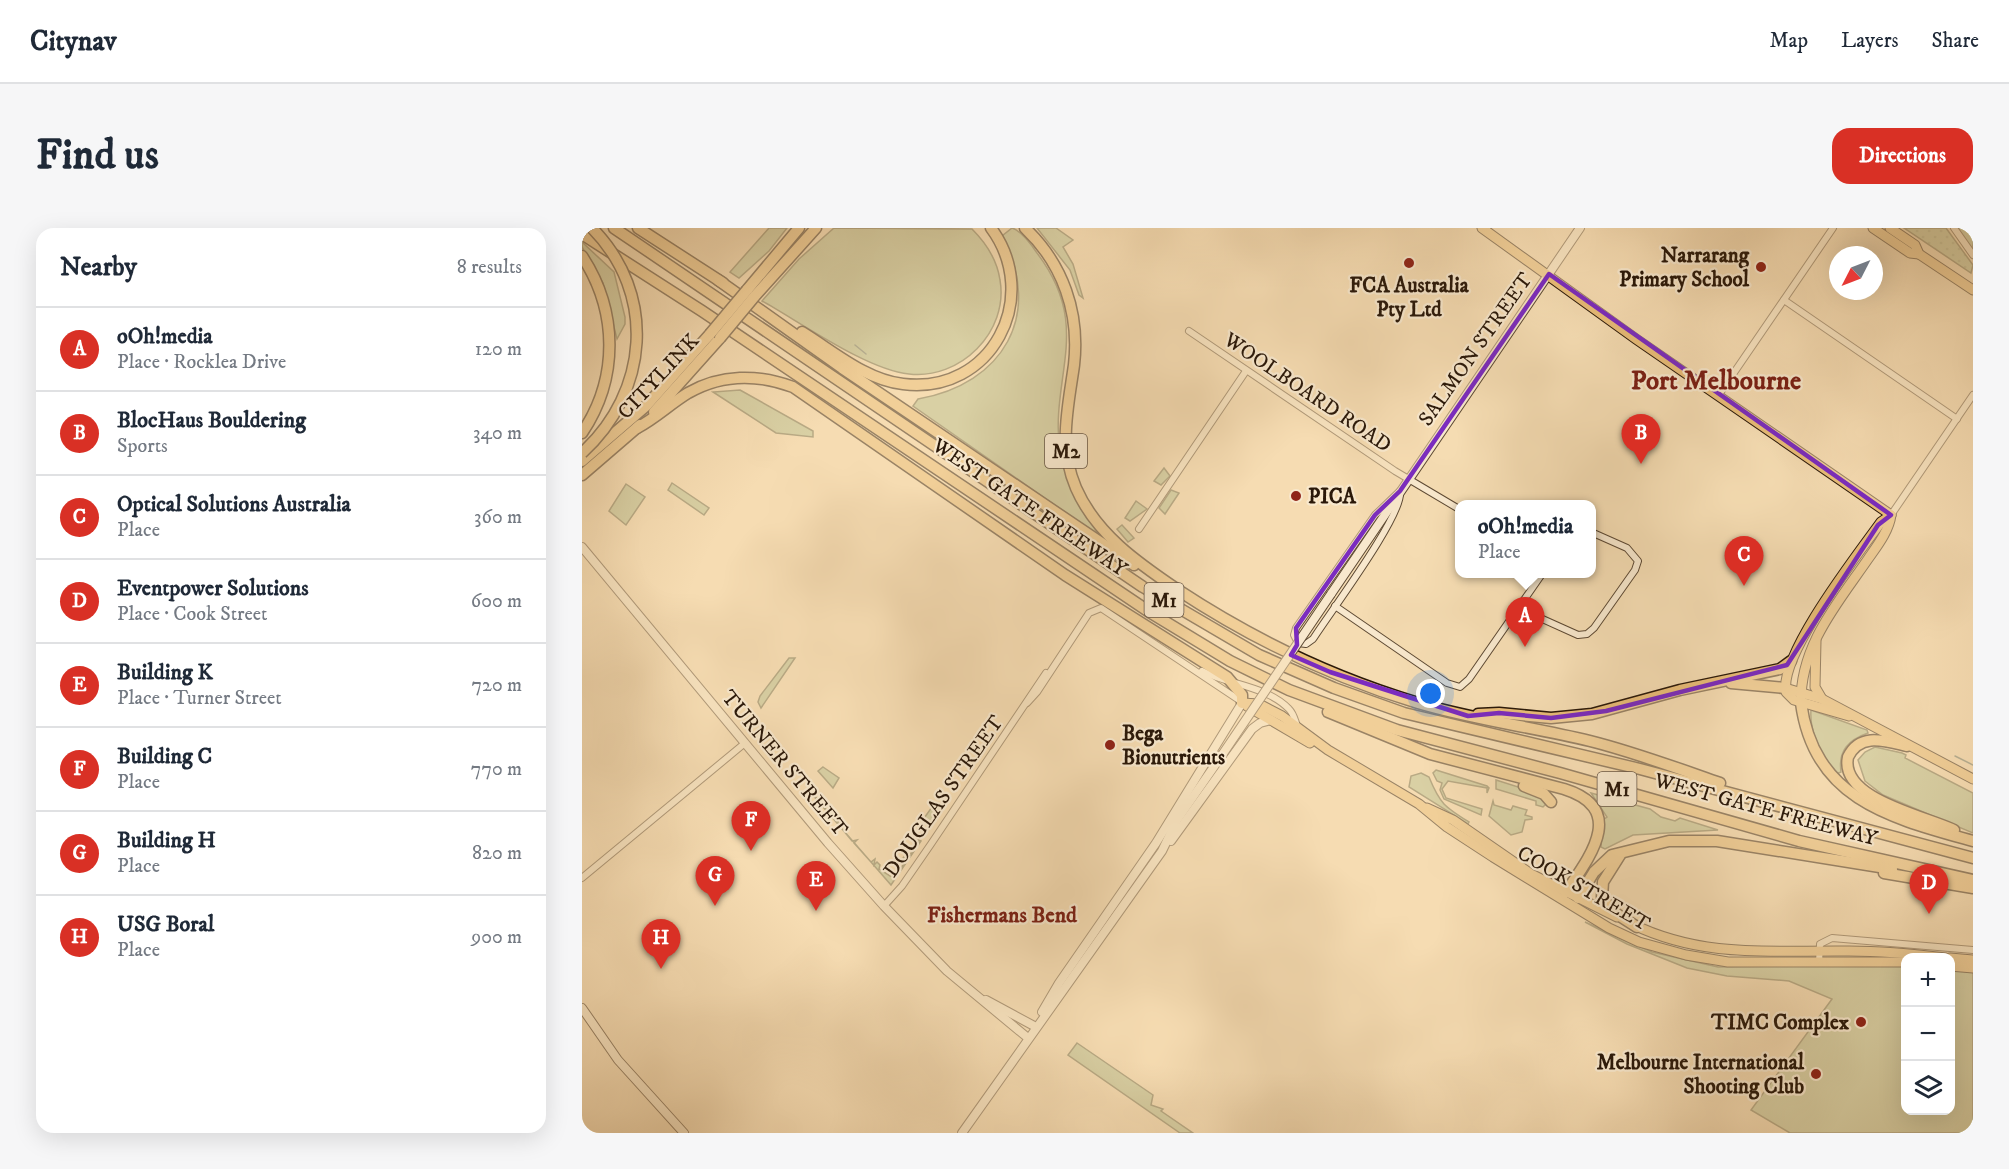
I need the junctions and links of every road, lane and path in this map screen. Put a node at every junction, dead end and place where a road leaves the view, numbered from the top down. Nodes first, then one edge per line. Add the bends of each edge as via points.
1 (592, 228) edge
2 (614, 228) edge
3 (638, 228) edge
4 (799, 228) edge
5 (816, 228) edge
6 (991, 228) edge
7 (1025, 228) edge
8 (1482, 228) edge
9 (1580, 228) edge
10 (1833, 228) edge
11 (1873, 228) edge
12 (1890, 228) edge
13 (1954, 228) edge
14 (582, 234) edge
15 (1915, 251) junction
16 (784, 253) junction
17 (1973, 255) edge
18 (582, 256) edge
19 (1549, 274) junction
20 (718, 280) junction
21 (1973, 289) edge
22 (1784, 300) junction
23 (1189, 331) dead end
24 (1246, 371) junction
25 (1973, 395) edge
26 (1718, 396) junction
27 (652, 412) junction
28 (1957, 419) junction
29 (582, 433) edge
30 (582, 453) edge
31 (582, 461) edge
32 (582, 476) edge
33 (1408, 479) junction
34 (1400, 491) junction
35 (1455, 506) edge
36 (1891, 515) junction
37 (988, 522) junction
38 (1139, 529) dead end
39 (1596, 534) edge
40 (582, 547) edge
41 (1539, 578) edge
42 (1335, 606) junction
43 (1518, 608) junction
44 (1223, 620) junction
45 (1817, 635) junction
46 (1791, 661) junction
47 (1230, 662) junction
48 (1188, 664) junction
49 (1232, 681) junction
50 (1710, 684) junction
51 (1785, 688) junction
52 (1289, 690) junction
53 (1799, 698) junction
54 (1822, 699) junction
55 (1242, 703) junction
56 (1468, 716) junction
57 (1850, 716) junction
58 (1271, 720) junction
59 (1229, 724) junction
60 (1299, 729) junction
61 (1248, 735) junction
62 (745, 743) junction
63 (1907, 746) junction
64 (1328, 750) junction
65 (1483, 770) junction
66 (1973, 779) edge
67 (1551, 802) dead end
68 (1789, 808) junction
69 (1177, 820) junction
70 (1973, 840) edge
71 (1156, 843) junction
72 (1761, 849) junction
73 (1162, 851) junction
74 (1620, 855) junction
75 (1973, 858) edge
76 (1949, 875) junction
77 (582, 878) edge
78 (1973, 880) edge
79 (1973, 888) edge
80 (1564, 896) junction
81 (1575, 902) junction
82 (884, 906) junction
83 (1637, 927) junction
84 (1088, 947) junction
85 (1936, 948) junction
86 (1973, 950) edge
87 (1819, 951) junction
88 (1930, 953) edge
89 (1901, 955) edge
90 (1955, 958) edge
91 (1973, 960) edge
92 (1901, 962) edge
93 (1819, 963) junction
94 (1955, 966) edge
95 (1973, 968) edge
96 (972, 991) junction
97 (582, 1008) edge
98 (1035, 1027) junction
99 (1027, 1037) junction
100 (684, 1133) edge
101 (962, 1133) edge

1 - 30 highway, bridge via 620,267 634,308 637,334 633,369 621,404 602,433
2 - 68 highway, WEST GATE FREEWAY / M1 via 1143,587 1258,655 1404,713
3 - 20 highway, M1
4 - 16 highway
5 - 16 highway
6 - 20 highway via 1010,265 1010,312 999,337 982,358 955,377 934,383 902,384 876,377
7 - 44 highway, M2 via 1055,265 1069,298 1075,341 1065,436 1069,469 1082,500 1102,529 1125,550
8 - 19 main road
9 - 19 street, SALMON STREET
10 - 22 street
11 - 15 main road
12 - 15 main road
13 - 17 street
14 - 47 highway, WEST GATE FREEWAY / M1
15 - 21 main road
16 - 27 highway, CITYLINK, bridge
18 - 29 highway via 600,288 610,335 605,383
19 - 26 main road
19 - 33 street, SALMON STREET
20 - 44 highway, M1 via 1100,543
22 - 26 street
22 - 28 street
23 - 24 street, WOOLBOARD ROAD
24 - 33 street, WOOLBOARD ROAD
24 - 38 street
25 - 28 street
26 - 36 main road
27 - 31 highway, CITYLINK
27 - 32 highway, CITYLINK
27 - 37 highway via 712,382 756,377 781,383 810,397
28 - 36 street
33 - 34 street, SALMON STREET
33 - 35 street, WOOLBOARD ROAD
34 - 42 street, SALMON STREET via 1402,499 1394,514
34 - 42 street, SALMON STREET via 1375,515 1295,630 1296,641 1310,641
34 - 69 street, SALMON STREET, bridge
36 - 45 main road via 1875,549
36 - 46 main road via 1881,522
37 - 47 highway via 1191,645
37 - 49 highway
39 - 43 street via 1628,548 1638,561 1594,628 1578,635
40 - 62 street, TURNER STREET
41 - 43 street
42 - 43 street via 1455,687 1469,679
44 - 56 highway, M1 via 1316,666 1389,694
45 - 53 main road via 1805,663
45 - 54 main road via 1815,687
46 - 50 highway via 1780,669
46 - 51 main road
47 - 52 highway, WEST GATE FREEWAY / M1
48 - 49 street, COOK STREET via 1217,679
48 - 55 street
48 - 82 street, DOUGLAS STREET via 1107,610 1095,609 1037,684 908,878
49 - 55 highway via 1242,695
49 - 60 street, COOK STREET via 1289,709
50 - 51 highway
50 - 56 highway via 1572,717 1499,713
51 - 53 main road
52 - 65 highway via 1343,721
52 - 76 highway, WEST GATE FREEWAY / M1 via 1397,730 1799,841
53 - 54 main road
53 - 57 main road
53 - 70 highway via 1816,755 1849,793 1882,811
54 - 57 main road
55 - 58 main road, COOK STREET
55 - 59 street, SALMON STREET
55 - 60 main road, COOK STREET via 1265,706
56 - 68 highway, M1 via 1614,747
57 - 63 main road
58 - 61 street, SALMON STREET via 1258,724
58 - 64 main road, COOK STREET
59 - 61 street via 1240,724
59 - 71 street, SALMON STREET
60 - 64 main road, COOK STREET
61 - 73 street, SALMON STREET
62 - 77 street
62 - 82 street, TURNER STREET
63 - 66 main road
63 - 70 highway via 1872,740 1860,743 1848,757 1850,777 1862,790 1885,803
64 - 80 main road, COOK STREET
65 - 67 highway via 1542,792
65 - 80 highway via 1570,791 1591,806 1599,825 1597,844
68 - 75 highway, WEST GATE FREEWAY / M1
69 - 71 street, SALMON STREET
69 - 73 street, SALMON STREET
71 - 84 street, SALMON STREET
72 - 74 highway via 1688,840 1649,845
72 - 76 highway
72 - 79 highway via 1769,855 1800,861
73 - 84 street, SALMON STREET
74 - 81 highway via 1604,861
74 - 83 highway via 1603,882 1602,897 1612,911
76 - 78 highway, WEST GATE FREEWAY / M1
80 - 81 main road, COOK STREET
81 - 83 main road, COOK STREET
81 - 93 main road, COOK STREET via 1628,938 1675,953 1738,963
82 - 96 street, TURNER STREET
83 - 87 main road, COOK STREET via 1711,950
84 - 98 street, SALMON STREET
85 - 86 street, COOK STREET
85 - 87 street, COOK STREET via 1832,938 1820,945
85 - 88 street
87 - 89 main road, COOK STREET
87 - 93 street
90 - 91 main road
92 - 93 main road, COOK STREET
94 - 95 main road
96 - 98 street, TURNER STREET
96 - 99 street, TURNER STREET
97 - 100 main road via 618,1060
98 - 99 street, SALMON STREET
99 - 101 street, SALMON STREET

